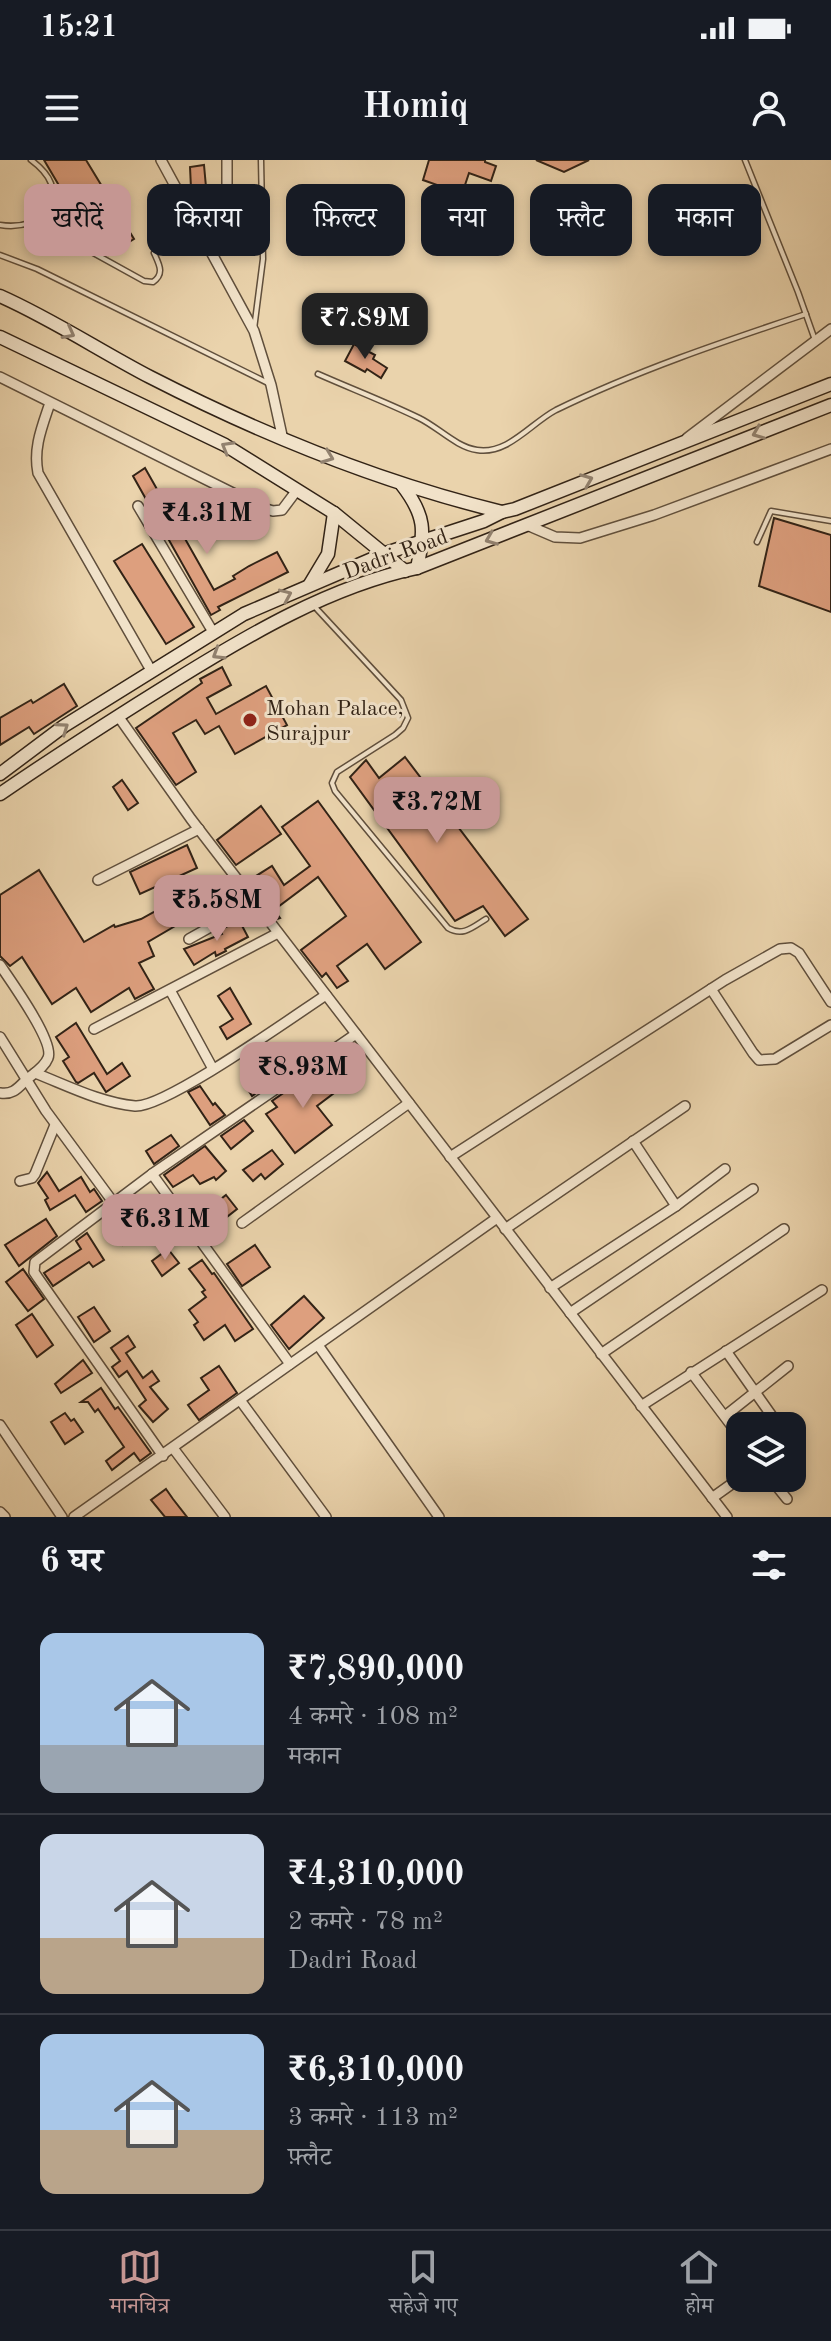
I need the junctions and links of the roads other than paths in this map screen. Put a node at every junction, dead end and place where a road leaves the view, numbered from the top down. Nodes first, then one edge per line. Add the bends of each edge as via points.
1 (31, 160) edge
2 (161, 160) edge
3 (227, 160) edge
4 (261, 160) edge
5 (745, 160) edge
6 (53, 184) edge
7 (227, 184) edge
8 (0, 225) edge
9 (24, 225) edge
10 (0, 255) edge
11 (99, 256) edge
12 (155, 256) edge
13 (0, 296) edge
14 (806, 314) junction
15 (831, 329) edge
16 (254, 331) junction
17 (0, 337) edge
18 (815, 340) junction
19 (318, 374) dead end
20 (0, 377) edge
21 (831, 384) edge
22 (271, 385) junction
23 (50, 403) junction
24 (831, 405) edge
25 (283, 440) junction
26 (678, 444) junction
27 (831, 449) edge
28 (402, 485) junction
29 (297, 490) junction
30 (138, 506) dead end
31 (508, 510) junction
32 (334, 513) junction
33 (831, 521) edge
34 (527, 525) junction
35 (423, 542) junction
36 (757, 542) dead end
37 (386, 553) junction
38 (411, 570) junction
39 (310, 584) junction
40 (313, 605) junction
41 (213, 632) junction
42 (152, 672) junction
43 (118, 716) junction
44 (0, 774) edge
45 (0, 794) edge
46 (199, 829) junction
47 (98, 880) dead end
48 (255, 902) junction
49 (486, 919) dead end
50 (278, 933) junction
51 (189, 939) dead end
52 (0, 965) edge
53 (711, 989) junction
54 (170, 990) junction
55 (326, 995) junction
56 (831, 1002) edge
57 (831, 1025) edge
58 (94, 1029) dead end
59 (356, 1034) junction
60 (0, 1037) edge
61 (213, 1069) junction
62 (31, 1076) junction
63 (0, 1093) edge
64 (409, 1103) junction
65 (685, 1106) dead end
66 (55, 1125) junction
67 (633, 1141) junction
68 (450, 1157) junction
69 (725, 1169) dead end
70 (152, 1174) junction
71 (20, 1181) dead end
72 (753, 1189) dead end
73 (113, 1202) junction
74 (676, 1206) junction
75 (497, 1218) junction
76 (242, 1223) dead end
77 (505, 1229) junction
78 (784, 1229) dead end
79 (550, 1288) junction
80 (822, 1290) dead end
81 (570, 1313) junction
82 (318, 1345) junction
83 (726, 1351) junction
84 (601, 1354) junction
85 (290, 1364) junction
86 (788, 1366) dead end
87 (691, 1372) junction
88 (754, 1394) junction
89 (240, 1400) junction
90 (641, 1406) junction
91 (768, 1412) edge
92 (725, 1416) joint
93 (0, 1425) edge
94 (173, 1448) junction
95 (163, 1456) junction
96 (726, 1488) edge
97 (781, 1492) edge
98 (712, 1498) junction
99 (787, 1499) dead end
100 (0, 1512) edge
101 (5, 1517) edge
102 (62, 1517) edge
103 (74, 1517) edge
104 (225, 1517) edge
105 (326, 1517) edge
106 (439, 1517) edge
107 (727, 1517) edge

1 - 6 lane
2 - 16 street
3 - 7 street
4 - 16 lane via 262,284
5 - 14 lane
8 - 9 lane
10 - 22 lane
11 - 12 lane via 153,282 161,269
13 -> 25 main road via 152,378
14 - 18 lane
14 - 19 lane via 596,392 490,451 474,450 420,419
15 - 18 street
16 - 22 street
29 -> 17 main road via 225,445
18 - 26 street
20 - 23 street
21 - 26 main road, Dadri Road
22 - 25 street
23 - 29 street via 263,508 282,510
23 - 42 street via 35,458 38,473
24 -> 34 main road, Dadri Road
25 -> 28 main road
31 -> 26 main road, Dadri Road
27 - 34 street via 580,538 555,537
28 - 31 main road
28 - 35 main road via 421,516
29 - 32 main road
30 - 41 street
31 - 35 main road, Dadri Road
32 - 37 main road
32 - 39 main road via 328,554
33 - 36 lane via 771,511
34 -> 38 main road, Dadri Road
35 - 37 main road, Dadri Road
35 - 38 main road
37 - 38 main road
37 - 39 main road, Dadri Road
38 - 40 main road, Dadri Road
41 -> 39 main road, Dadri Road
40 -> 43 main road, Dadri Road via 270,623
40 - 49 lane via 401,700 408,718 395,735 337,772 335,791 448,928 465,932
41 - 42 main road, Dadri Road
44 -> 42 main road, Dadri Road via 64,726
43 - 45 main road, Dadri Road
43 - 46 street
46 - 47 street
46 - 48 street
48 - 50 street
48 - 51 street
50 - 54 street
50 - 55 street
52 - 62 street via 48,1043 48,1058
53 - 56 street via 780,949 791,948
53 - 57 street via 759,1060 775,1059
53 - 68 street
54 - 58 street
54 - 61 street
55 - 59 street
55 - 61 street
59 - 64 street
59 - 70 street
60 - 62 street
61 - 62 street via 154,1102 136,1106
62 - 63 street via 13,1092
62 - 66 street
64 - 68 street
64 - 76 street
65 - 67 street
66 - 71 street via 35,1174
66 - 73 street
67 - 74 street
67 - 77 street
68 - 75 street
69 - 74 street
70 - 73 street
70 - 85 street
72 - 81 street
73 - 95 street via 38,1259 34,1272
74 - 79 street
75 - 77 street
75 - 82 street
77 - 79 street
78 - 84 street
79 - 81 street
80 - 83 street
81 - 84 street
82 - 85 street
82 - 106 street
83 - 87 street
83 - 88 street
84 - 90 street
85 - 89 street
86 - 88 street
87 - 90 street
87 - 92 street
88 - 91 street
88 - 92 street
89 - 94 street
89 - 105 street
90 - 98 street
93 - 102 street
94 - 95 street
94 - 104 street
95 - 103 street
96 - 98 street
97 - 99 street
98 - 107 street
100 - 101 street

